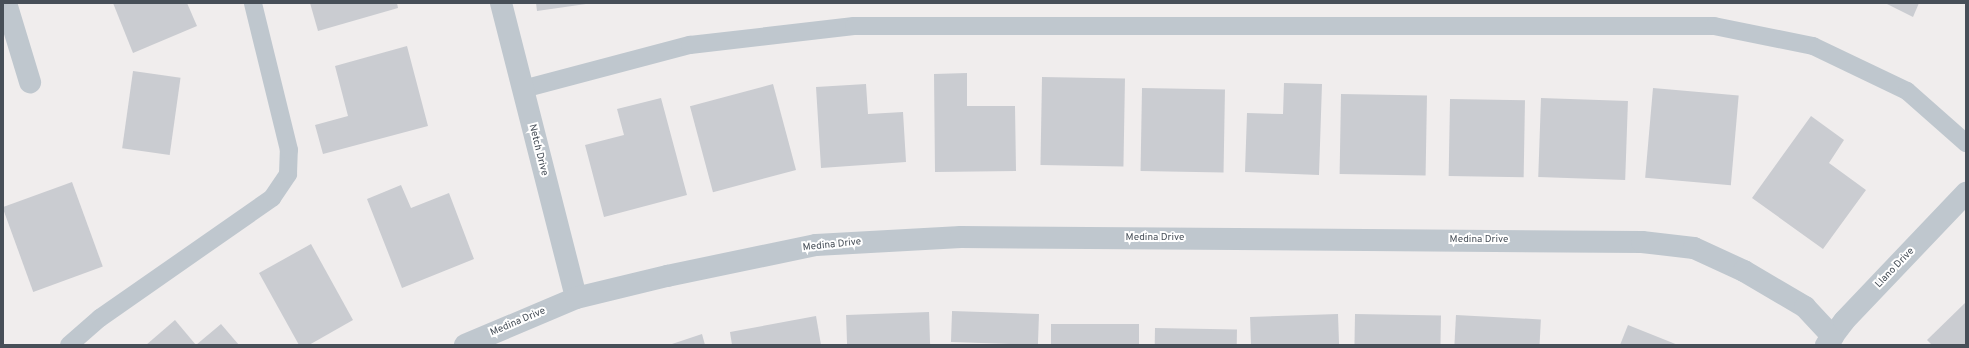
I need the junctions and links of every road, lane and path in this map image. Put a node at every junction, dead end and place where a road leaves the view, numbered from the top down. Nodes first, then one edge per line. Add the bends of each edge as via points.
1 (6, 3) edge
2 (253, 3) edge
3 (501, 3) edge
4 (30, 82) dead end
5 (523, 89) junction
6 (1966, 144) edge
7 (1966, 193) edge
8 (576, 298) junction
9 (1830, 341) edge
10 (69, 345) edge
11 (465, 345) edge

1 - 4 street
2 - 10 lane via 289,150 288,174 272,198 100,318
3 - 5 street, Netch Drive
5 - 6 lane via 690,45 854,26 1714,26 1813,46 1907,92
5 - 8 street, Netch Drive
7 - 9 street, Llano Drive via 1844,321
8 - 9 street, Medina Drive via 816,245 961,237 1642,242 1694,248 1744,271 1805,307
8 - 11 street, Medina Drive

